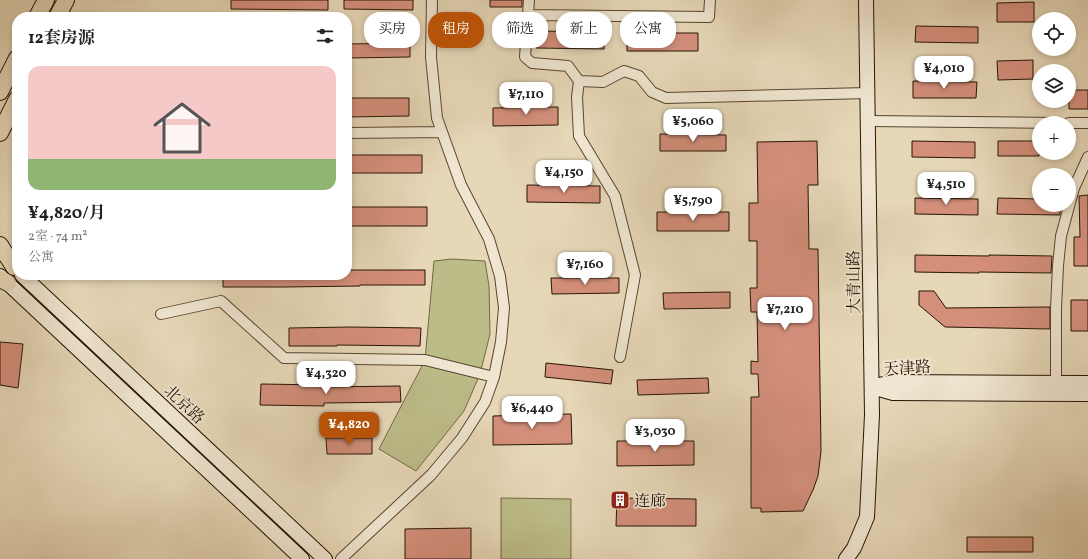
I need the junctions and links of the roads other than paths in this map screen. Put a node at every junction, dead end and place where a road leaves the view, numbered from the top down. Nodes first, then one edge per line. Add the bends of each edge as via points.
1 (46, 0) edge
2 (66, 0) edge
3 (432, 0) edge
4 (529, 0) edge
5 (710, 0) edge
6 (866, 0) edge
7 (40, 12) edge
8 (60, 12) edge
9 (528, 12) edge
10 (548, 15) edge
11 (526, 48) edge
12 (12, 68) edge
13 (579, 81) junction
14 (0, 92) edge
15 (868, 93) junction
16 (12, 109) edge
17 (868, 121) junction
18 (1032, 123) edge
19 (1076, 123) edge
20 (1088, 123) edge
21 (442, 132) junction
22 (352, 133) edge
23 (0, 134) edge
24 (1088, 157) edge
25 (0, 245) edge
26 (0, 255) edge
27 (12, 262) edge
28 (12, 266) edge
29 (2, 280) edge
30 (28, 280) edge
31 (161, 314) dead end
32 (620, 357) dead end
33 (494, 377) junction
34 (1056, 383) junction
35 (1088, 383) edge
36 (872, 387) junction
37 (1088, 394) edge
38 (302, 559) edge
39 (324, 559) edge
40 (341, 559) edge
41 (846, 559) edge

1 - 7 main road
2 - 8 main road
3 - 21 street via 431,57 437,118
4 - 9 street
5 - 10 street via 709,17
6 - 15 main road, 大青山路
11 - 13 street via 525,57 532,63 568,66
12 - 14 main road
13 - 15 street via 603,82 624,70 639,76 652,92 666,98
13 - 32 street via 579,136 615,196 635,275
15 - 17 main road, 大青山路
16 - 23 main road
17 - 18 street
17 - 36 main road, 大青山路
19 - 20 street
21 - 22 street
21 - 33 street via 461,185 489,239 500,276 504,308
24 - 34 street via 1074,188 1061,236 1056,308
25 - 27 main road
26 - 28 main road, 北京路
29 - 38 main road, 北京路
30 - 39 main road, 北京路
31 - 33 street via 222,301 284,358 425,360
33 - 40 street via 485,402 458,443 431,475
34 - 35 main road, 天津路
34 - 36 main road, 天津路 via 893,382
36 - 37 main road, 天津路 via 893,393
36 - 41 main road, 大青山路 via 867,517 854,548

